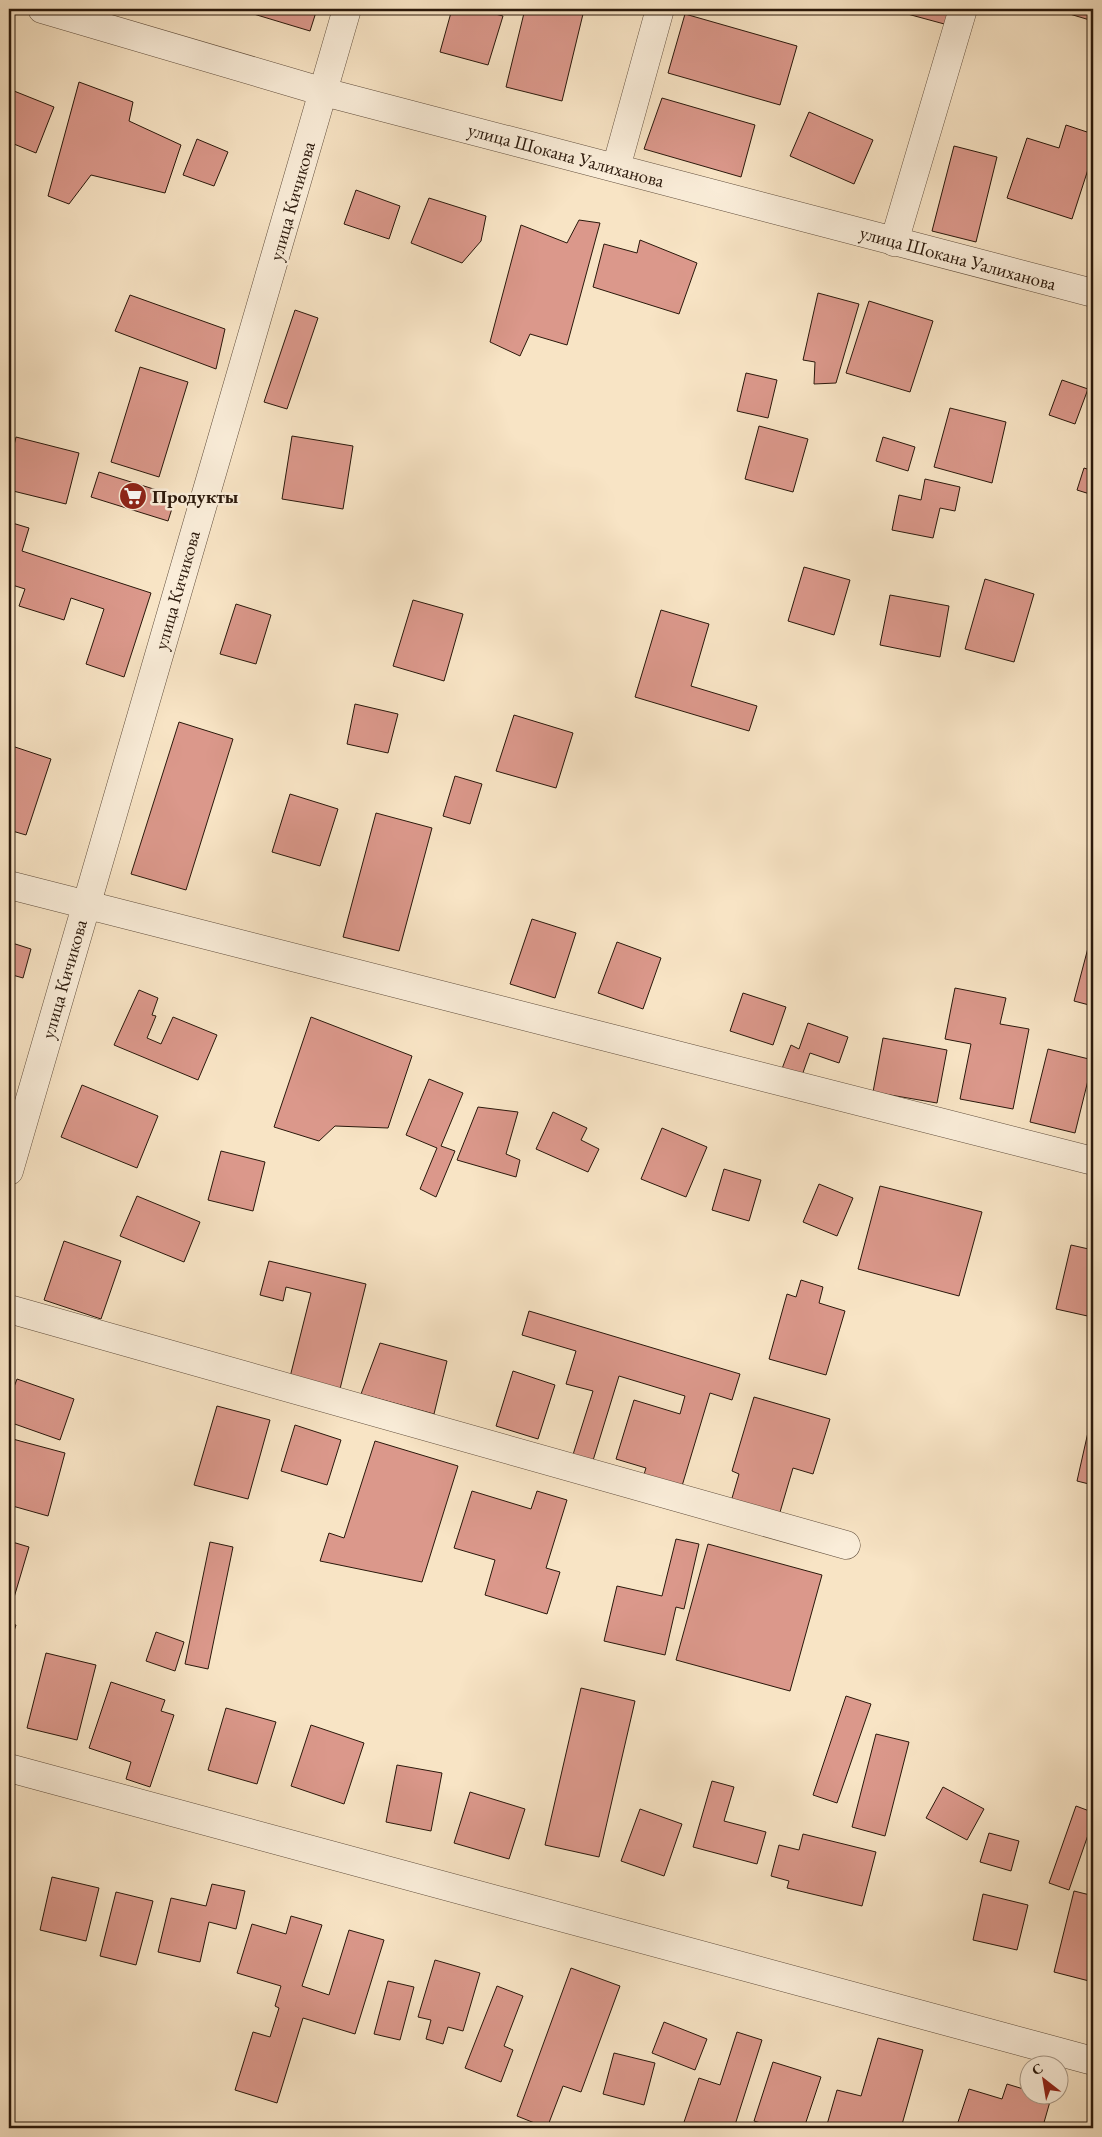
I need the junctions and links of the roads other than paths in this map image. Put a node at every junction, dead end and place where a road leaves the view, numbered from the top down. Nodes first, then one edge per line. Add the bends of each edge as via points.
1 (42, 9) edge
2 (347, 9) edge
3 (660, 9) edge
4 (963, 9) edge
5 (324, 92) junction
6 (616, 168) junction
7 (894, 242) junction
8 (1093, 293) edge
9 (9, 885) edge
10 (84, 906) junction
11 (1093, 1161) edge
12 (9, 1171) edge
13 (9, 1310) edge
14 (846, 1545) dead end
15 (9, 1768) edge
16 (1093, 2061) edge

1 - 5 street, улица Шокана Уалиханова
2 - 5 street, улица Кичикова
3 - 6 street
4 - 7 street
5 - 6 street, улица Шокана Уалиханова
5 - 10 street, улица Кичикова
6 - 7 street, улица Шокана Уалиханова
7 - 8 street, улица Шокана Уалиханова
9 - 10 street
10 - 11 street
10 - 12 street, улица Кичикова
13 - 14 street
15 - 16 street

